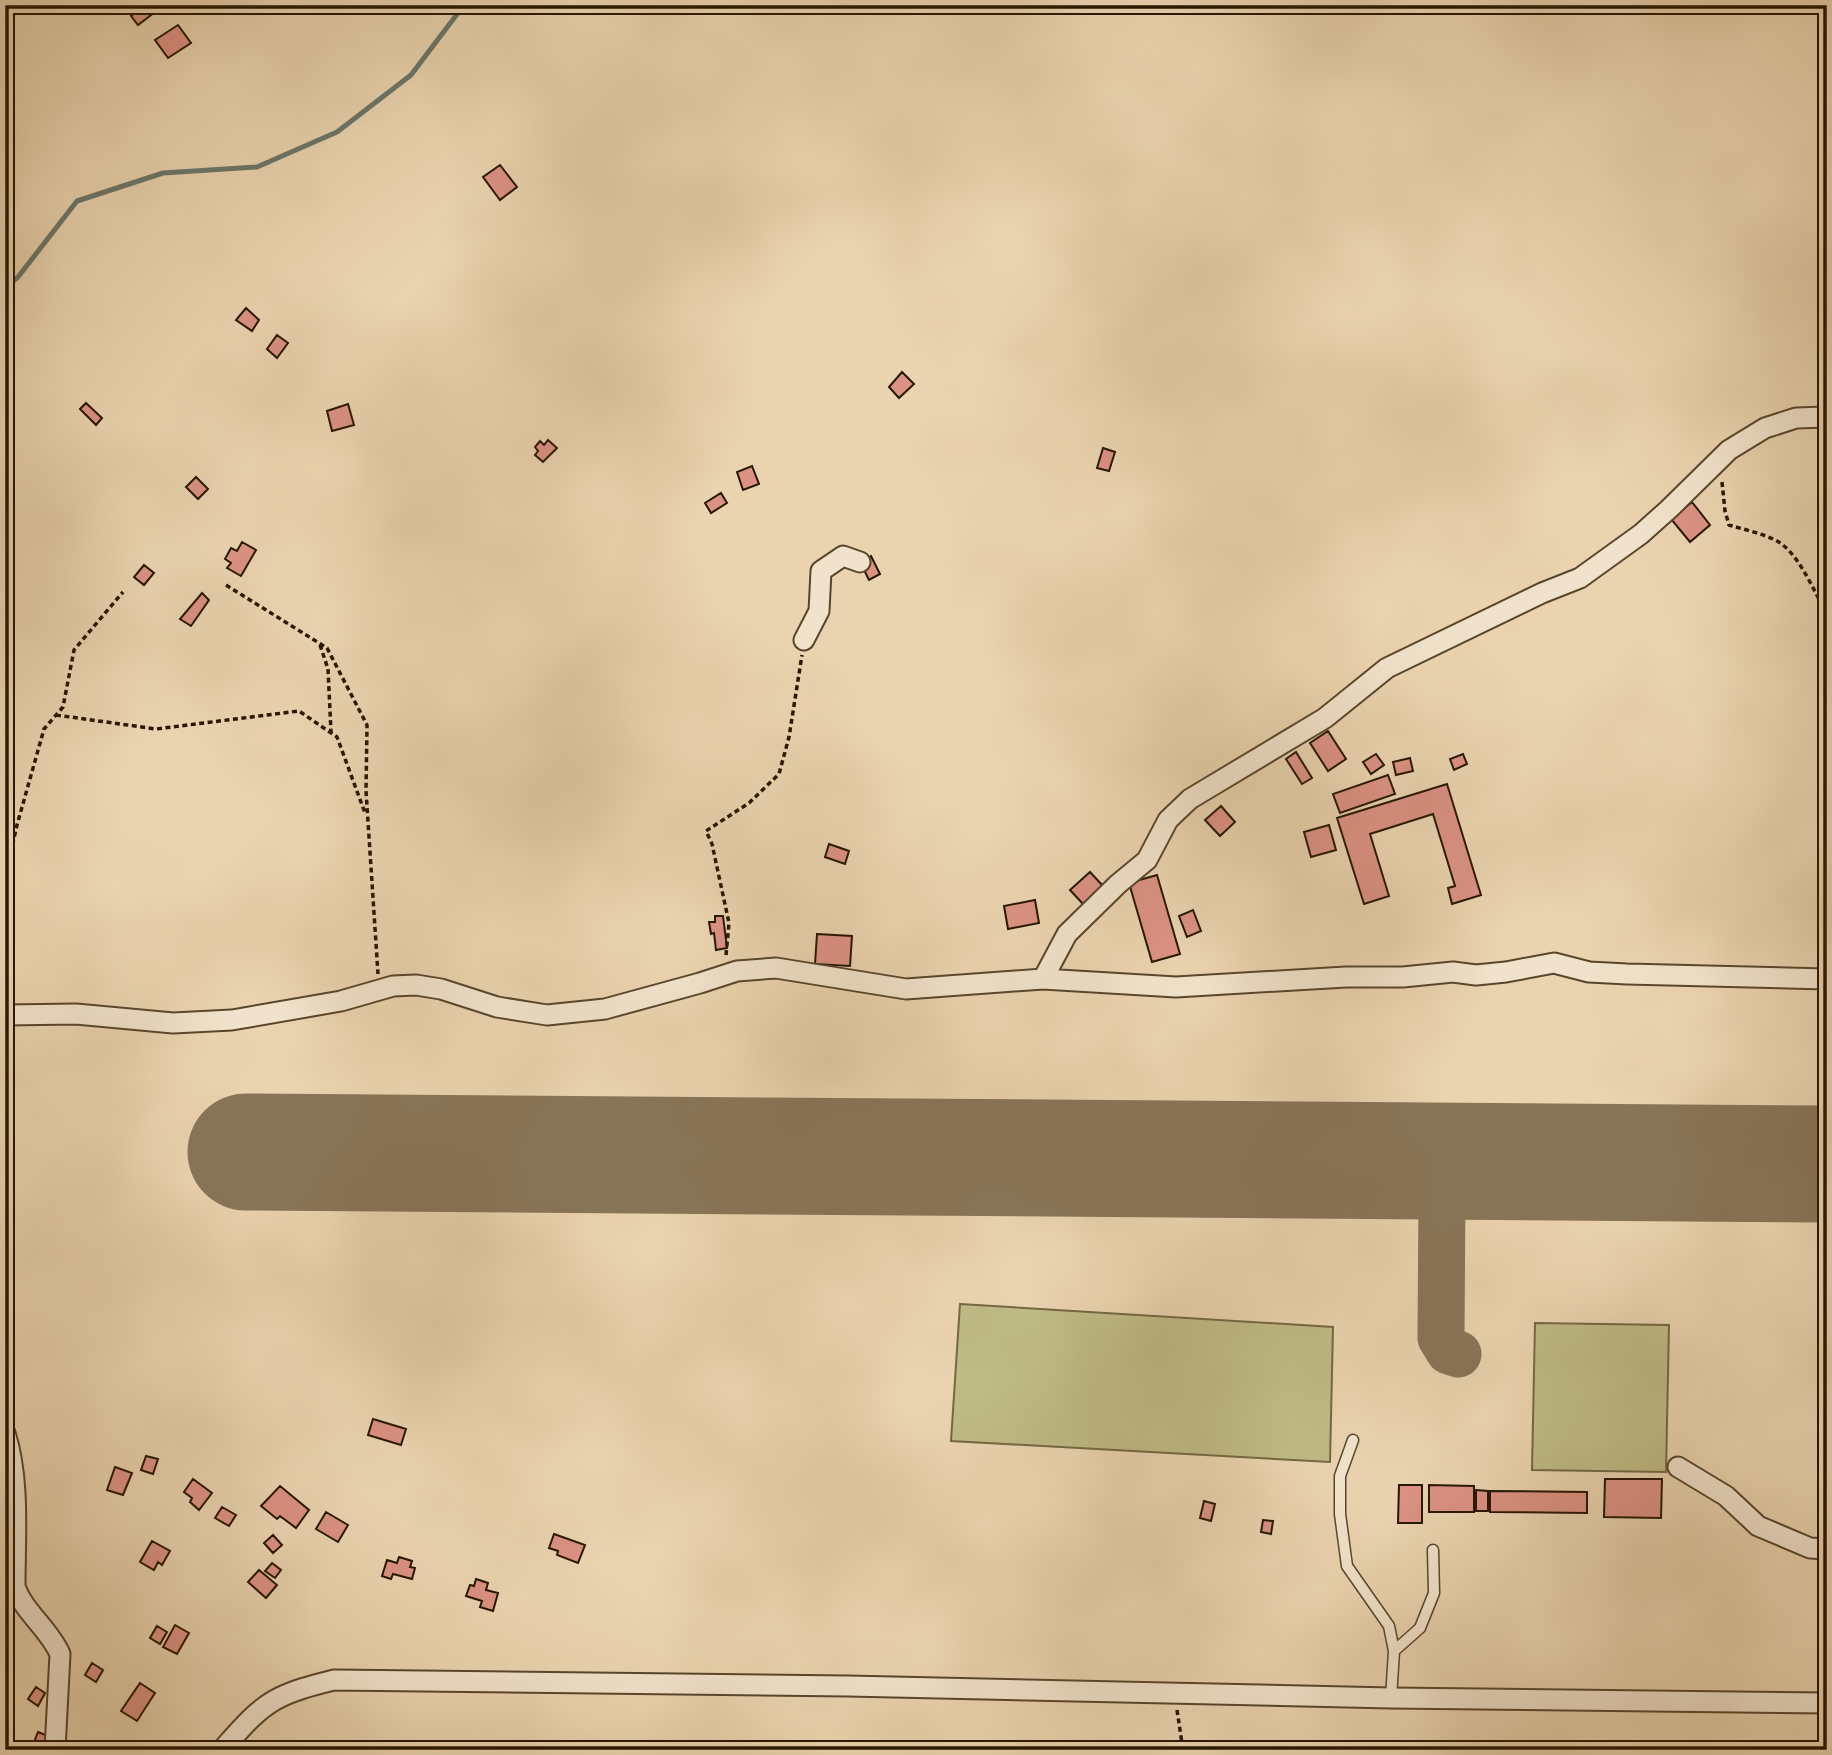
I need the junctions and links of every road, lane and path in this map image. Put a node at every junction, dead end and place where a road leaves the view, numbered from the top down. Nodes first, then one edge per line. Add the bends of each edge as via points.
1 (1827, 416) edge
2 (1719, 459) junction
3 (860, 562) dead end
4 (226, 585) dead end
5 (122, 592) dead end
6 (1827, 614) edge
7 (804, 640) joint
8 (319, 643) junction
9 (56, 715) junction
10 (331, 732) junction
11 (367, 818) junction
12 (7, 857) edge
13 (5, 878) edge
14 (5, 886) edge
15 (5, 925) edge
16 (725, 975) junction
17 (1042, 979) junction
18 (1827, 979) edge
19 (380, 990) junction
20 (5, 1015) edge
21 (5, 1433) edge
22 (1353, 1440) dead end
23 (1678, 1467) dead end
24 (1827, 1549) edge
25 (1433, 1550) dead end
26 (1394, 1651) junction
27 (1175, 1693) junction
28 (1391, 1698) junction
29 (1827, 1703) edge
30 (55, 1750) edge
31 (222, 1750) edge
32 (1183, 1750) edge

1 - 2 street via 1796,418 1765,428
2 - 6 path via 1729,525 1780,542 1801,567
2 - 17 street via 1641,534 1580,578 1387,667 1325,718 1190,799 1168,820 1147,860 1067,934
3 - 7 street via 843,556 821,571 819,611
4 - 8 path
5 - 9 path via 74,650 63,707
7 - 16 path via 779,774 749,803 706,831 729,923
8 - 10 path via 328,669
8 - 11 path via 327,648 367,725
9 - 10 path via 156,729 299,711
9 - 12 path via 44,729
10 - 11 path via 337,737
11 - 19 path
12 - 13 path
14 - 15 path via 10,918
16 - 17 street via 776,968 906,989
16 - 19 street via 605,1009 547,1015 416,985
17 - 18 street via 1176,987 1346,976 1476,975 1553,963 1589,972
19 - 20 street via 232,1020 173,1023 76,1014
21 - 30 street via 14,1474 15,1587 60,1654
22 - 26 lane via 1340,1476 1347,1566 1389,1626
23 - 24 street via 1726,1496 1758,1526 1810,1548
25 - 26 lane via 1434,1593 1420,1628
26 - 28 lane
27 - 28 street
27 - 31 street via 334,1680 274,1700
27 - 32 path
28 - 29 street

